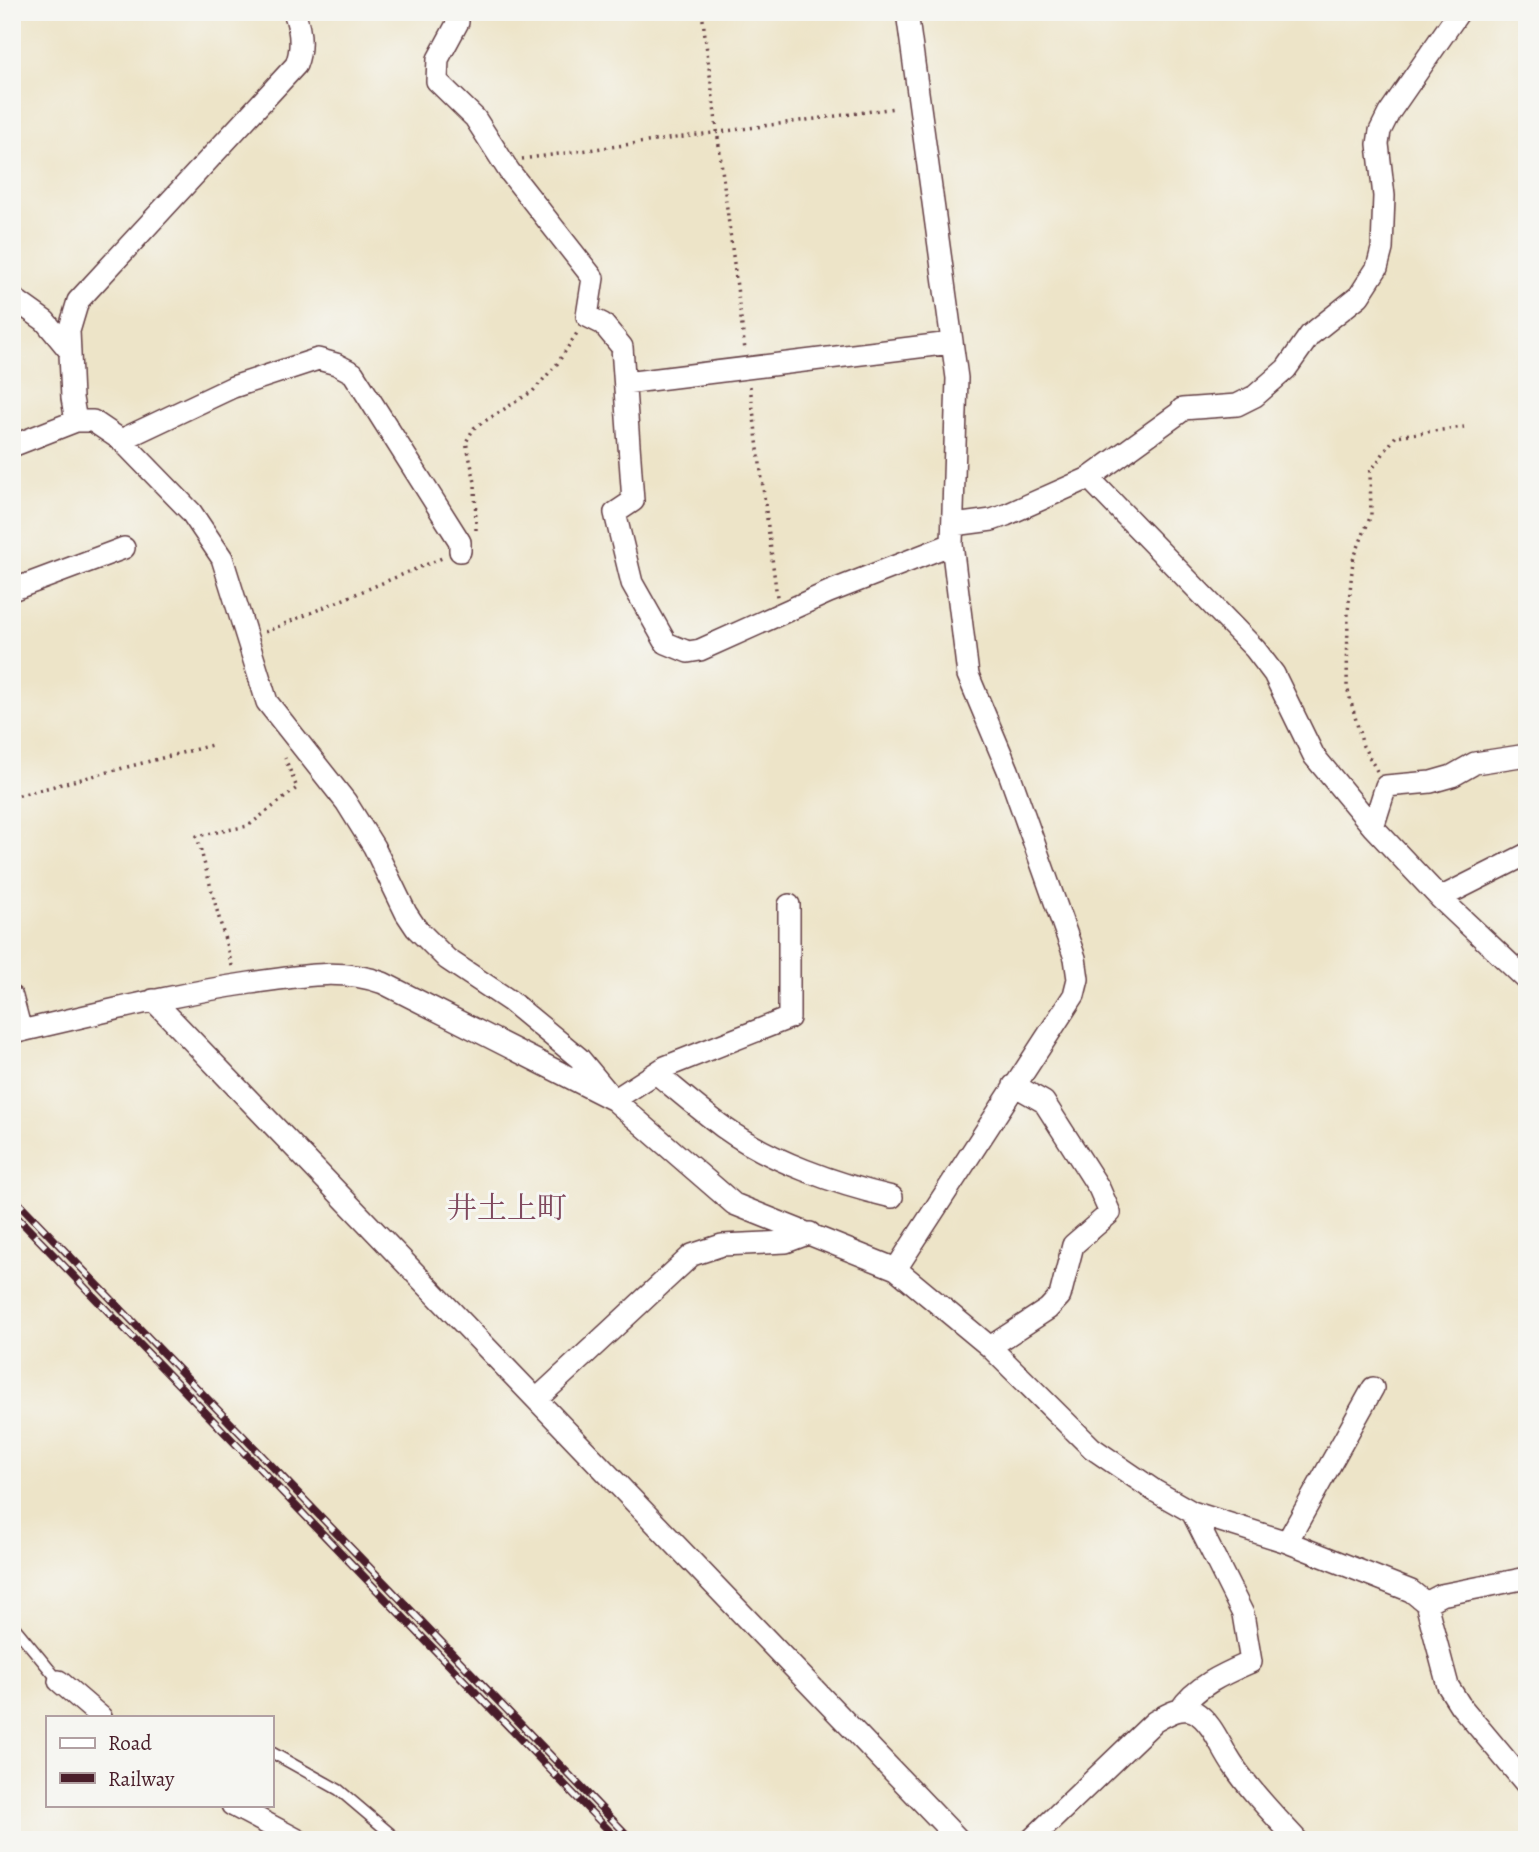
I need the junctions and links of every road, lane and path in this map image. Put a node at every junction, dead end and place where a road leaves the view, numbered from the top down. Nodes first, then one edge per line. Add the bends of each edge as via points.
1 (295, 12) edge
2 (458, 12) edge
3 (702, 12) edge
4 (907, 12) edge
5 (1459, 12) edge
6 (895, 108) dead end
7 (718, 133) junction
8 (503, 162) junction
9 (12, 302) edge
10 (951, 343) junction
11 (69, 350) junction
12 (746, 353) dead end
13 (749, 380) dead end
14 (625, 383) junction
15 (76, 421) junction
16 (1464, 427) dead end
17 (121, 440) junction
18 (12, 446) edge
19 (1089, 478) junction
20 (953, 535) junction
21 (124, 548) dead end
22 (460, 551) dead end
23 (12, 590) edge
24 (779, 614) junction
25 (212, 745) dead end
26 (281, 747) dead end
27 (1527, 755) edge
28 (1386, 786) junction
29 (12, 797) edge
30 (1373, 827) junction
31 (1527, 854) edge
32 (1440, 898) junction
33 (789, 905) dead end
34 (1527, 980) edge
35 (238, 985) junction
36 (12, 998) edge
37 (153, 1000) junction
38 (17, 1032) edge
39 (656, 1073) junction
40 (1014, 1085) junction
41 (614, 1100) junction
42 (892, 1197) dead end
43 (810, 1233) junction
44 (896, 1269) junction
45 (990, 1347) junction
46 (1373, 1388) dead end
47 (537, 1399) junction
48 (1192, 1512) junction
49 (1287, 1542) junction
50 (1527, 1578) edge
51 (1426, 1603) junction
52 (12, 1624) edge
53 (59, 1681) joint
54 (1180, 1710) junction
55 (100, 1716) edge
56 (273, 1753) edge
57 (1527, 1785) edge
58 (234, 1806) edge
59 (298, 1840) edge
60 (398, 1840) edge
61 (959, 1840) edge
62 (1031, 1840) edge
63 (1297, 1840) edge

1 - 11 street via 300,34 296,65 78,302 69,331
2 - 8 street via 458,22 438,59 437,81 475,118
3 - 7 path
4 - 10 street
5 - 19 street via 1380,131 1382,249 1377,268 1359,296 1310,335 1286,369 1255,396 1237,405 1182,409
6 - 7 path
7 - 8 path
7 - 12 path
8 - 14 street via 593,278 587,316 604,324 622,347
9 - 11 street via 18,301 45,321
10 - 14 street
10 - 20 street via 957,378
11 - 15 street
13 - 24 path
14 - 24 street via 633,501 615,513 632,583 666,643 688,652 700,650
15 - 17 street via 93,421
15 - 18 street
16 - 28 path via 1396,436 1370,472 1371,515 1353,560 1347,687 1363,746
17 - 22 street via 233,387 318,359 336,363 353,373 460,542
17 - 41 street via 209,536 222,558 267,702 346,802 416,928 447,958 510,1001 579,1058
19 - 20 street
19 - 30 street via 1255,649 1274,674 1314,756
20 - 24 street
20 - 40 street via 968,675 1013,783 1075,958 1074,995
21 - 23 street
25 - 29 path
26 - 35 path via 298,788 248,826 197,836
27 - 28 street via 1475,763 1431,782
28 - 30 street
30 - 32 street
31 - 32 street
32 - 34 street
33 - 39 street via 789,1018
35 - 37 street
35 - 41 street via 322,973 367,977
36 - 38 street
37 - 38 street
37 - 47 street
39 - 41 street
39 - 42 street via 724,1128 772,1157
40 - 44 street
40 - 45 street via 1044,1102 1110,1213 1073,1245 1060,1296
41 - 43 street via 734,1203
43 - 44 street
43 - 47 street via 786,1242 722,1245 692,1255
44 - 45 street
45 - 48 street via 1092,1448
46 - 49 street
47 - 61 street
48 - 49 street
48 - 54 street via 1243,1614 1251,1662 1188,1698
49 - 51 street via 1411,1591
50 - 51 street via 1441,1595
51 - 57 street via 1448,1686
52 - 53 lane
53 - 55 street
54 - 62 street via 1154,1721
54 - 63 street via 1193,1711 1207,1722 1233,1766
56 - 60 lane via 339,1790
58 - 59 street

